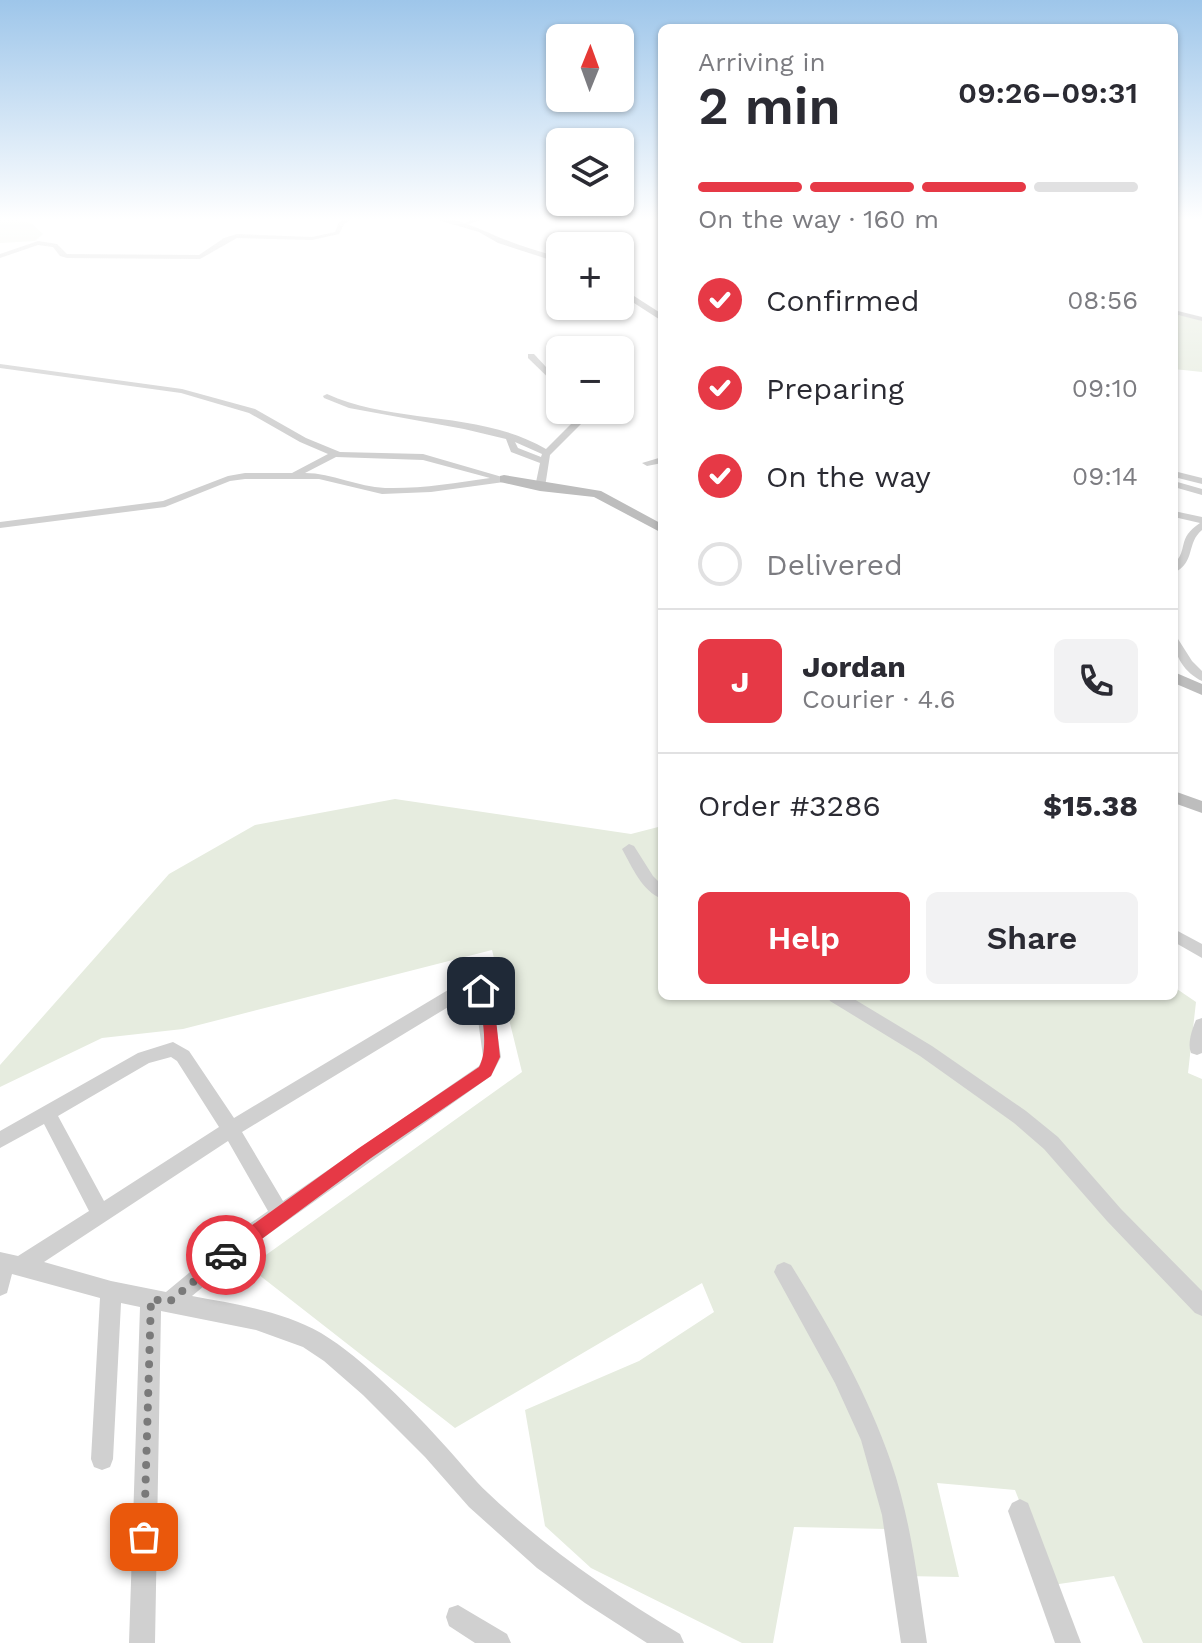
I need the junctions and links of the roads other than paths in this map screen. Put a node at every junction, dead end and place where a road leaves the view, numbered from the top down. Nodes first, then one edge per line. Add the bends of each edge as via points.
1 (634, 299) edge
2 (1178, 313) edge
3 (658, 315) edge
4 (1202, 319) edge
5 (531, 356) dead end
6 (0, 366) edge
7 (546, 372) edge
8 (327, 396) dead end
9 (576, 424) edge
10 (334, 454) junction
11 (544, 457) junction
12 (658, 461) edge
13 (647, 463) dead end
14 (295, 475) junction
15 (1178, 475) edge
16 (504, 479) junction
17 (1202, 481) edge
18 (1178, 485) edge
19 (540, 487) junction
20 (1202, 492) edge
21 (1178, 515) edge
22 (1202, 523) edge
23 (0, 525) edge
24 (658, 527) edge
25 (1178, 566) edge
26 (1178, 648) edge
27 (1202, 677) edge
28 (1178, 679) edge
29 (1202, 690) edge
30 (1178, 798) edge
31 (1202, 807) edge
32 (629, 849) dead end
33 (658, 890) edge
34 (1178, 937) edge
35 (1202, 952) edge
36 (843, 1000) edge
37 (1202, 1025) edge
38 (1197, 1048) dead end
39 (47, 1112) junction
40 (231, 1129) junction
41 (0, 1140) edge
42 (101, 1214) junction
43 (280, 1214) junction
44 (9, 1264) edge
45 (784, 1272) dead end
46 (0, 1286) edge
47 (111, 1291) junction
48 (160, 1300) junction
49 (1202, 1306) edge
50 (102, 1459) dead end
51 (1020, 1511) dead end
52 (458, 1617) dead end
53 (142, 1643) edge
54 (498, 1643) edge
55 (671, 1643) edge
56 (914, 1643) edge
57 (1068, 1643) edge

1 - 3 street
2 - 4 street
5 - 7 street
6 - 10 street via 195,394 261,415
8 - 11 street via 510,439 514,450
9 - 11 street
10 - 14 street
10 - 16 street via 423,457
11 - 19 street
12 - 13 street
14 - 16 street via 382,491
14 - 23 street via 237,477 165,504
15 - 17 street
16 - 19 street
18 - 20 street
19 - 24 street via 607,497
21 - 22 street
22 - 25 street via 1190,535
26 - 27 street
28 - 29 street
30 - 31 street
32 - 33 street
34 - 35 street
36 - 49 street via 926,1051 1051,1143
37 - 38 street
39 - 40 street via 169,1049 183,1056
39 - 41 street
39 - 42 street
40 - 42 street
40 - 43 street
40 - 43 street via 464,989 484,995 492,1057 485,1071
42 - 44 street
43 - 48 street
44 - 46 street
44 - 47 street
45 - 56 street via 872,1440 897,1528
47 - 48 street
47 - 50 street
48 - 53 street
48 - 55 street via 262,1322 332,1353 531,1548 602,1602
51 - 57 street
52 - 54 street

